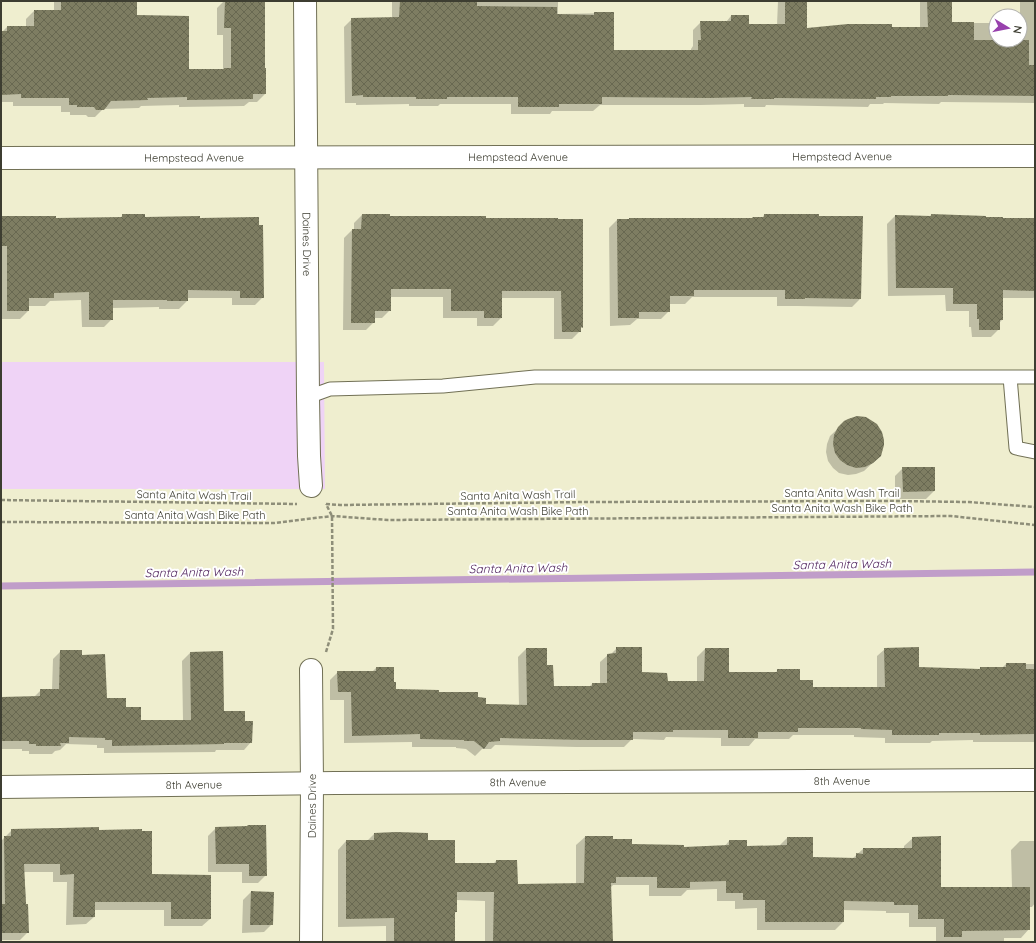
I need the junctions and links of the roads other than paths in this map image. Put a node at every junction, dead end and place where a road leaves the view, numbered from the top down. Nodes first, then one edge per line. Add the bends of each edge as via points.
1 (306, 1) edge
2 (1035, 156) edge
3 (306, 157) junction
4 (1, 158) edge
5 (1010, 377) junction
6 (1035, 377) edge
7 (308, 397) junction
8 (1035, 452) edge
9 (307, 495) road end
10 (311, 670) dead end
11 (1035, 780) edge
12 (312, 784) junction
13 (1, 787) edge
14 (311, 942) edge

1 - 3 street, Daines Drive
2 - 3 street, Hempstead Avenue
3 - 4 street, Hempstead Avenue
3 - 7 street, Daines Drive
5 - 6 lane
5 - 7 lane via 535,377 443,386 330,389
5 - 8 lane via 1016,448
7 - 9 street, Daines Drive
10 - 12 street, Daines Drive
11 - 12 street, 8th Avenue
12 - 13 street, 8th Avenue
12 - 14 street, Daines Drive

